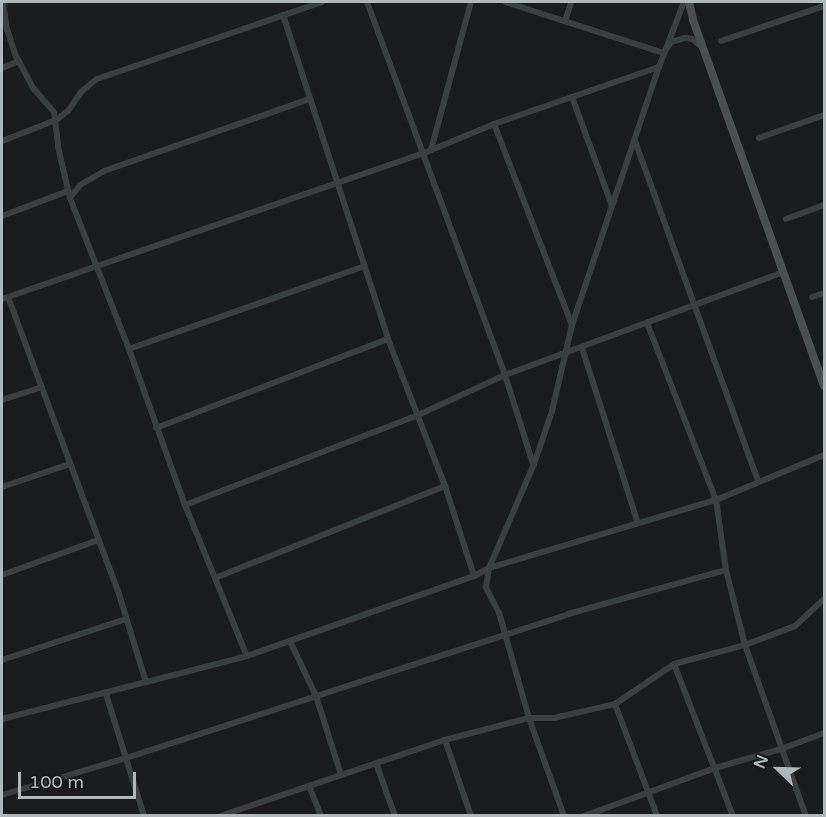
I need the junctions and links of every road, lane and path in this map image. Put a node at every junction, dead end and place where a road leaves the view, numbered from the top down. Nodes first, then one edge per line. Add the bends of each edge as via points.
1 (3, 2) edge
2 (322, 2) edge
3 (367, 2) edge
4 (471, 2) edge
5 (505, 2) edge
6 (571, 2) edge
7 (684, 2) edge
8 (689, 2) edge
9 (825, 6) edge
10 (283, 15) junction
11 (565, 21) junction
12 (721, 41) dead end
13 (664, 53) junction
14 (706, 54) junction
15 (19, 61) junction
16 (659, 67) junction
17 (2, 68) edge
18 (572, 97) junction
19 (310, 99) junction
20 (825, 115) edge
21 (56, 120) junction
22 (494, 124) junction
23 (759, 138) dead end
24 (2, 141) edge
25 (635, 141) junction
26 (428, 151) junction
27 (337, 182) junction
28 (69, 194) junction
29 (825, 205) edge
30 (612, 206) junction
31 (2, 216) edge
32 (786, 219) dead end
33 (95, 265) junction
34 (365, 266) junction
35 (784, 272) junction
36 (825, 293) edge
37 (812, 297) dead end
38 (5, 298) edge
39 (695, 305) junction
40 (647, 322) junction
41 (572, 325) junction
42 (388, 339) junction
43 (582, 348) junction
44 (129, 349) junction
45 (566, 355) junction
46 (506, 375) junction
47 (825, 385) edge
48 (42, 387) junction
49 (2, 400) edge
50 (418, 415) junction
51 (156, 428) junction
52 (825, 455) edge
53 (70, 464) junction
54 (534, 464) junction
55 (758, 482) junction
56 (2, 486) edge
57 (445, 486) junction
58 (716, 500) junction
59 (185, 505) junction
60 (638, 523) junction
61 (98, 540) junction
62 (489, 568) junction
63 (726, 570) junction
64 (2, 575) edge
65 (474, 576) junction
66 (215, 578) junction
67 (825, 598) edge
68 (126, 619) junction
69 (503, 635) junction
70 (290, 641) junction
71 (745, 645) junction
72 (247, 656) junction
73 (2, 660) edge
74 (674, 664) junction
75 (146, 682) junction
76 (106, 694) junction
77 (316, 696) junction
78 (615, 704) junction
79 (529, 718) junction
80 (2, 719) edge
81 (825, 733) edge
82 (445, 740) junction
83 (781, 749) junction
84 (126, 758) junction
85 (376, 764) junction
86 (715, 768) junction
87 (341, 775) junction
88 (309, 786) junction
89 (649, 794) junction
90 (2, 795) edge
91 (242, 813) edge
92 (144, 816) edge
93 (220, 816) edge
94 (321, 816) edge
95 (395, 816) edge
96 (471, 816) edge
97 (564, 816) edge
98 (584, 816) edge
99 (657, 816) edge
100 (733, 816) edge
101 (806, 816) edge

1 - 15 street via 9,38
2 - 10 street
3 - 26 street
4 - 26 street
5 - 11 street
6 - 11 street
7 - 13 street
8 - 14 street
9 - 12 street
10 - 19 street
10 - 21 street via 97,79
11 - 13 street
13 - 14 street via 671,42 685,38 698,43
13 - 16 street
14 - 35 street
15 - 17 street
15 - 21 street
16 - 18 street
16 - 25 street
18 - 22 street
18 - 30 street
19 - 27 street
19 - 28 street via 104,171
20 - 23 street
21 - 24 street
21 - 28 street
22 - 26 street
22 - 41 street
25 - 30 street
25 - 39 street
26 - 27 street
26 - 46 street
27 - 33 street
27 - 34 street
28 - 31 street
28 - 33 street
29 - 32 street
30 - 41 street
33 - 38 street
33 - 44 street
34 - 42 street
34 - 44 street
35 - 39 street
35 - 47 street
36 - 37 street
38 - 48 street
39 - 40 street
39 - 55 street
40 - 43 street
40 - 58 street
41 - 45 street
42 - 50 street
42 - 51 street
43 - 45 street
43 - 60 street
44 - 51 street
45 - 46 street
45 - 54 street
46 - 50 street
46 - 54 street
48 - 49 street
48 - 53 street
50 - 57 street
50 - 59 street
51 - 59 street
52 - 55 street
53 - 56 street
53 - 61 street
54 - 62 street
55 - 58 street
57 - 65 street
57 - 66 street
58 - 60 street
58 - 63 street
59 - 66 street
60 - 62 street
61 - 64 street
61 - 68 street
62 - 65 street
62 - 69 street via 486,588 499,613
63 - 69 street
63 - 71 street
65 - 70 street
66 - 72 street
67 - 71 street via 795,626
68 - 73 street
68 - 75 street
69 - 77 street
69 - 79 street
70 - 72 street
70 - 77 street
71 - 74 street
71 - 83 street
72 - 75 street
74 - 78 street
74 - 86 street
75 - 76 street
76 - 80 street
76 - 84 street
77 - 84 street
77 - 87 street
78 - 79 street via 554,718
78 - 89 street
79 - 82 street
79 - 97 street
81 - 83 street
82 - 85 street
82 - 96 street
83 - 86 street
83 - 101 street
84 - 90 street
84 - 92 street
85 - 87 street
85 - 95 street
86 - 89 street
86 - 100 street
87 - 88 street
88 - 91 street
88 - 94 street
89 - 98 street
89 - 99 street
91 - 93 street

